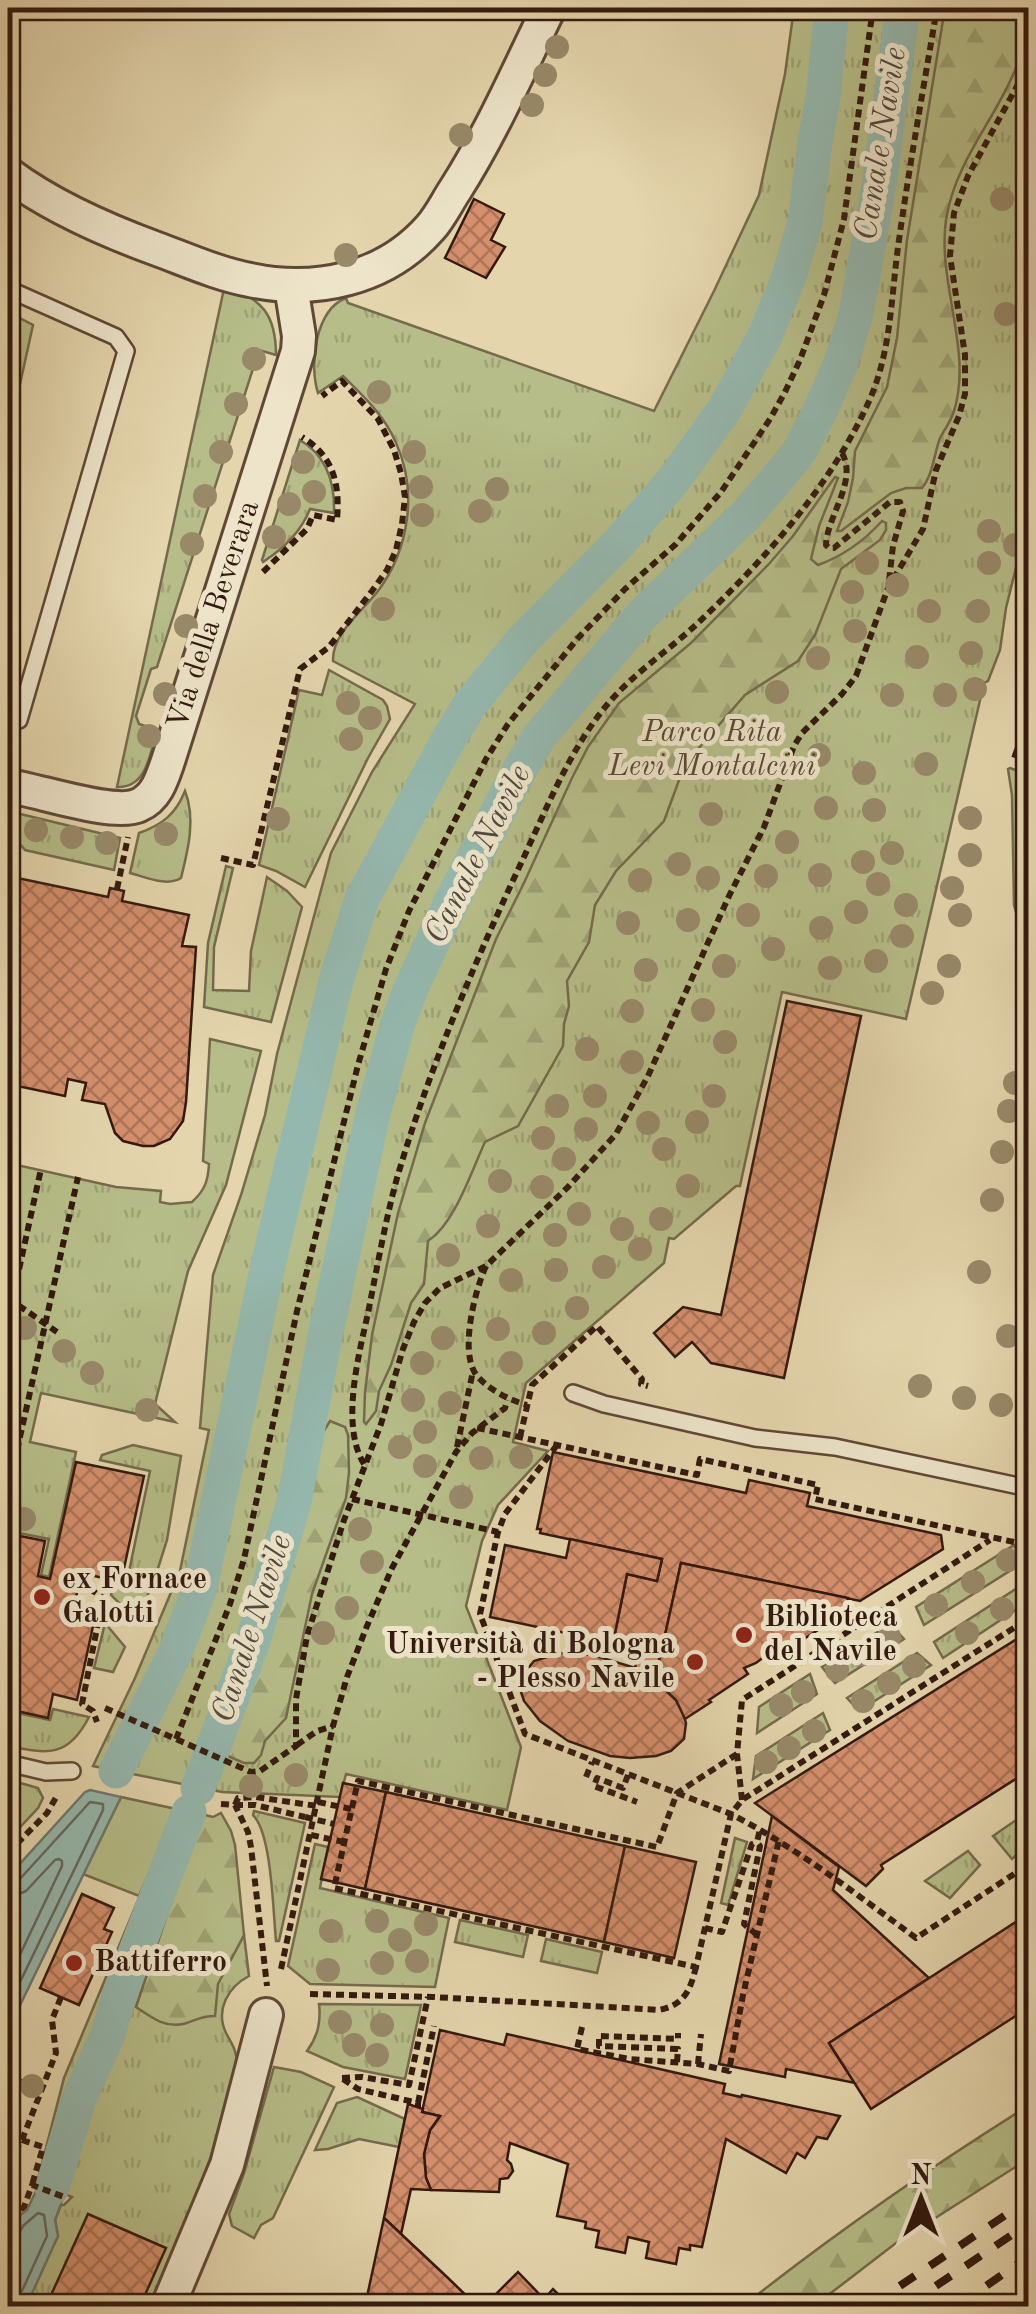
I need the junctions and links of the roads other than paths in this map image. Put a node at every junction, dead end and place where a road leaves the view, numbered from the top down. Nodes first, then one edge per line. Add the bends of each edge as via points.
1 (549, 8) edge
2 (8, 174) edge
3 (291, 286) junction
4 (8, 289) edge
5 (8, 720) edge
6 (8, 786) edge
7 (573, 1392) dead end
8 (1028, 1488) edge
9 (8, 1763) edge
10 (72, 1772) road end
11 (266, 2015) road end
12 (168, 2306) edge

1 - 3 street via 476,158 432,226 381,267 351,279
2 - 3 street via 128,238 208,268
3 - 6 street, Via della Beverara via 298,351 155,792 138,806 118,808
4 - 5 lane via 116,338 126,351 19,720
7 - 8 lane via 755,1438 835,1447
9 - 10 lane
11 - 12 street via 227,2165

